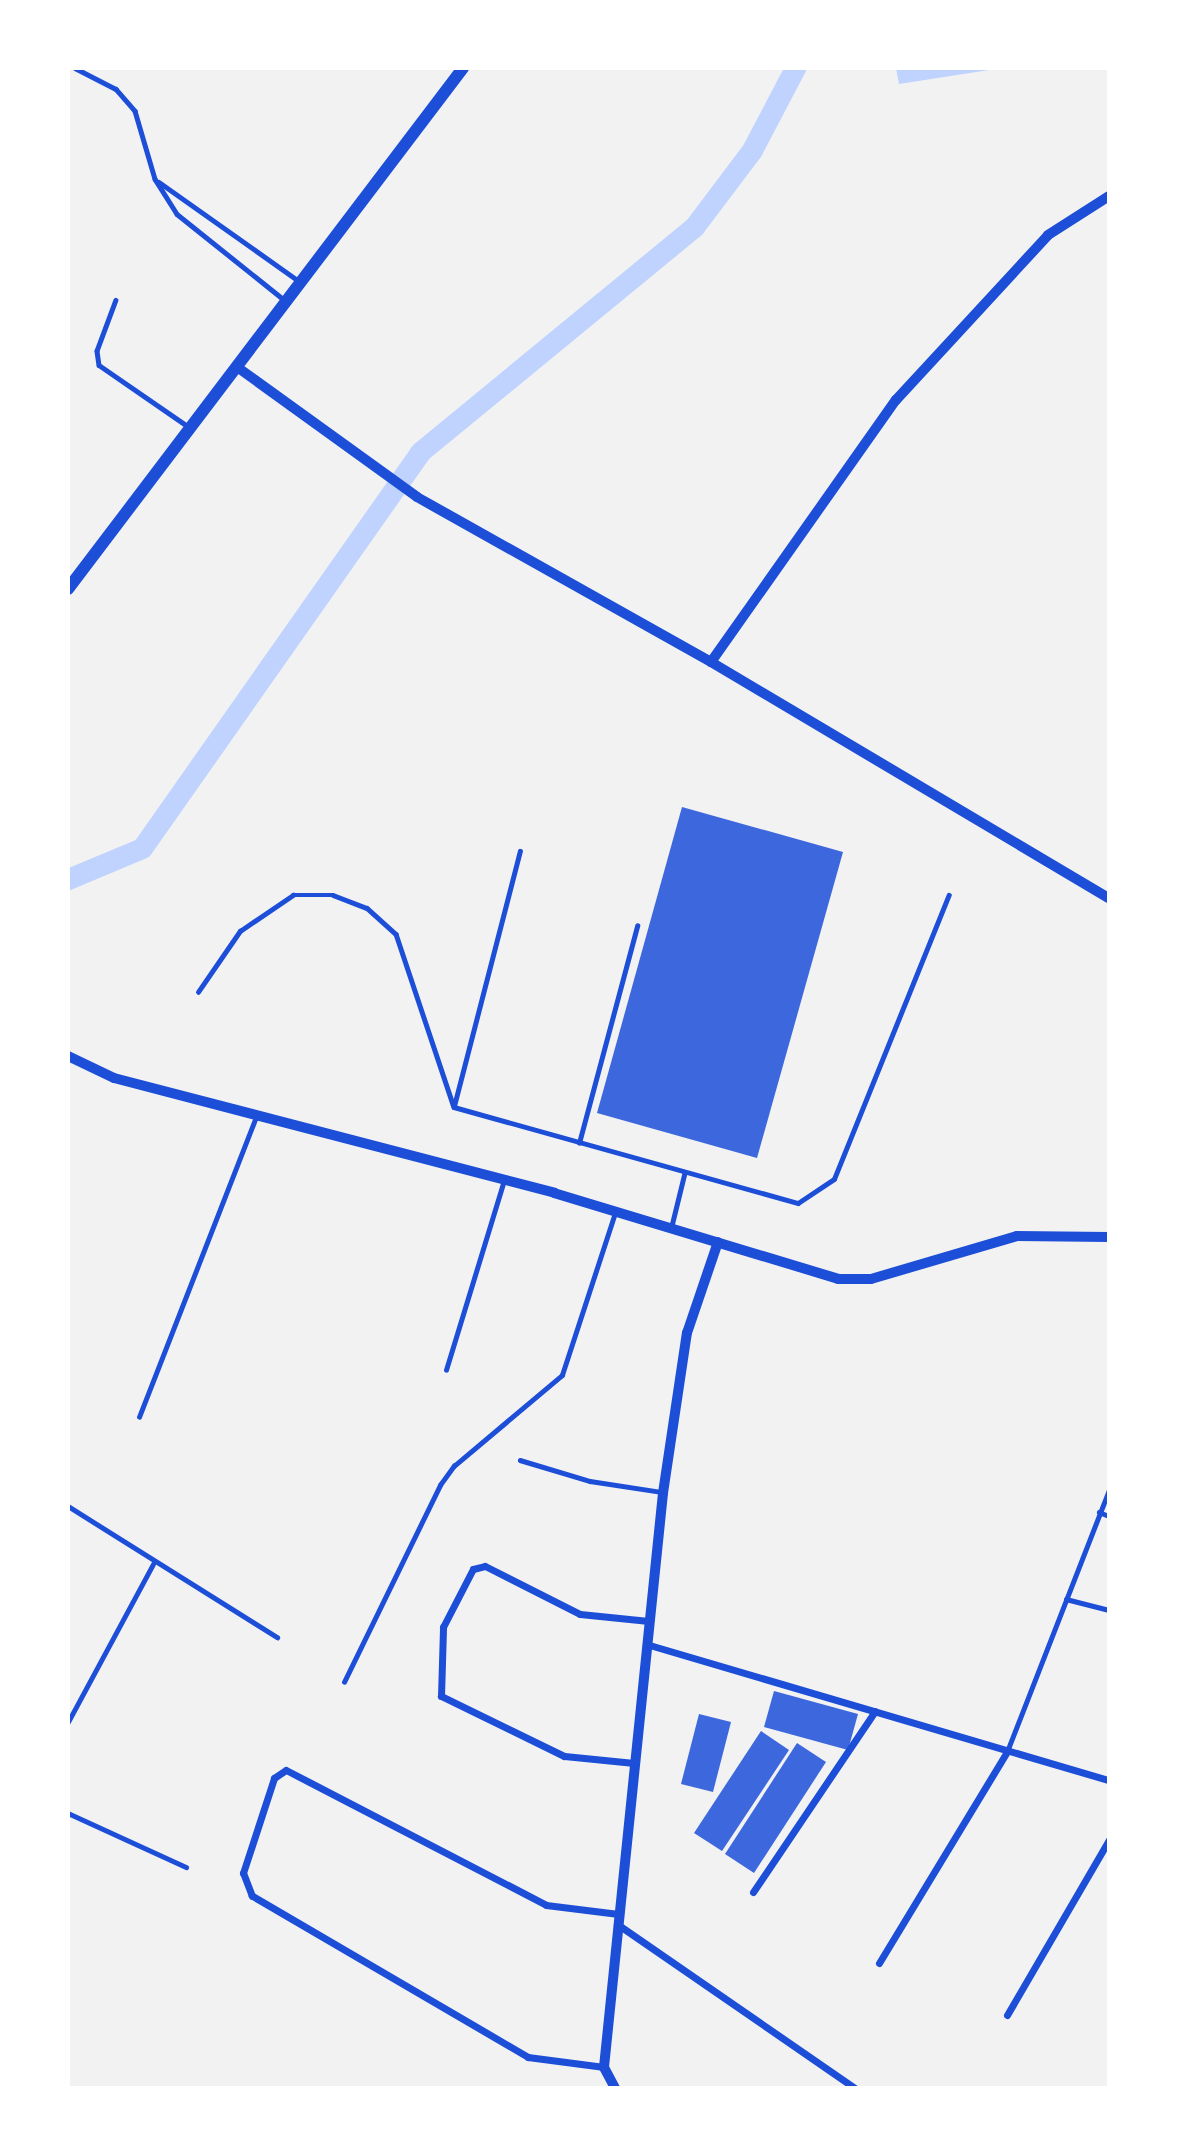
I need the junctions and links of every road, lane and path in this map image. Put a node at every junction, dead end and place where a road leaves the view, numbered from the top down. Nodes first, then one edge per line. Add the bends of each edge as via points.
1 (75, 68) edge
2 (463, 68) edge
3 (155, 179) junction
4 (1109, 196) edge
5 (301, 282) junction
6 (116, 300) dead end
7 (286, 301) junction
8 (237, 367) junction
9 (191, 428) junction
10 (68, 589) edge
11 (711, 662) junction
12 (520, 851) dead end
13 (949, 895) dead end
14 (1109, 898) edge
15 (637, 926) dead end
16 (198, 992) dead end
17 (68, 1056) edge
18 (454, 1107) junction
19 (256, 1117) junction
20 (579, 1143) junction
21 (684, 1175) junction
22 (504, 1180) junction
23 (615, 1212) junction
24 (671, 1229) junction
25 (1109, 1237) edge
26 (718, 1242) junction
27 (446, 1370) dead end
28 (139, 1417) dead end
29 (520, 1460) dead end
30 (1109, 1490) edge
31 (663, 1493) junction
32 (68, 1506) edge
33 (1099, 1513) junction
34 (1109, 1516) edge
35 (153, 1564) junction
36 (1066, 1599) junction
37 (1109, 1610) edge
38 (649, 1621) junction
39 (277, 1636) dead end
40 (646, 1644) junction
41 (344, 1682) dead end
42 (876, 1711) junction
43 (68, 1722) edge
44 (1008, 1750) junction
45 (634, 1763) junction
46 (1109, 1780) edge
47 (68, 1814) edge
48 (1109, 1840) edge
49 (186, 1867) dead end
50 (753, 1892) dead end
51 (618, 1919) junction
52 (879, 1963) dead end
53 (1007, 2015) dead end
54 (604, 2067) junction
55 (615, 2088) edge
56 (855, 2088) edge

1 - 3 lane via 116,89 135,111
2 - 5 main road
3 - 5 lane
3 - 7 lane via 177,214
4 - 11 street via 1048,235 896,400
5 - 7 main road
6 - 9 lane via 97,351 99,365
7 - 8 main road
8 - 9 main road
8 - 11 street via 417,497
9 - 10 main road
11 - 14 street
12 - 18 lane
13 - 21 lane via 834,1179 798,1203
15 - 20 lane
16 - 18 lane via 240,932 293,895 333,895 367,908 396,934
17 - 19 street via 114,1078
18 - 20 lane
19 - 22 street
19 - 28 lane
20 - 21 lane
21 - 24 lane
22 - 23 street
22 - 27 lane
23 - 24 street
23 - 41 lane via 562,1375 454,1466
24 - 26 street
25 - 26 street via 1017,1236 855,1281
26 - 31 street via 687,1333
29 - 31 lane via 590,1481
30 - 33 lane
31 - 38 street
32 - 35 lane
33 - 34 lane
33 - 36 lane
35 - 39 lane
35 - 43 lane
36 - 37 lane
36 - 44 lane
38 - 40 street
38 - 45 street via 580,1614 485,1566 473,1569 443,1627 441,1696 564,1756
40 - 42 street
40 - 45 street
42 - 44 street
42 - 50 street
44 - 46 street
44 - 52 street
45 - 51 street
47 - 49 lane
48 - 53 street
51 - 54 street
51 - 54 street via 546,1905 286,1770 274,1779 243,1873 252,1896 528,2057
51 - 56 street
54 - 55 street

